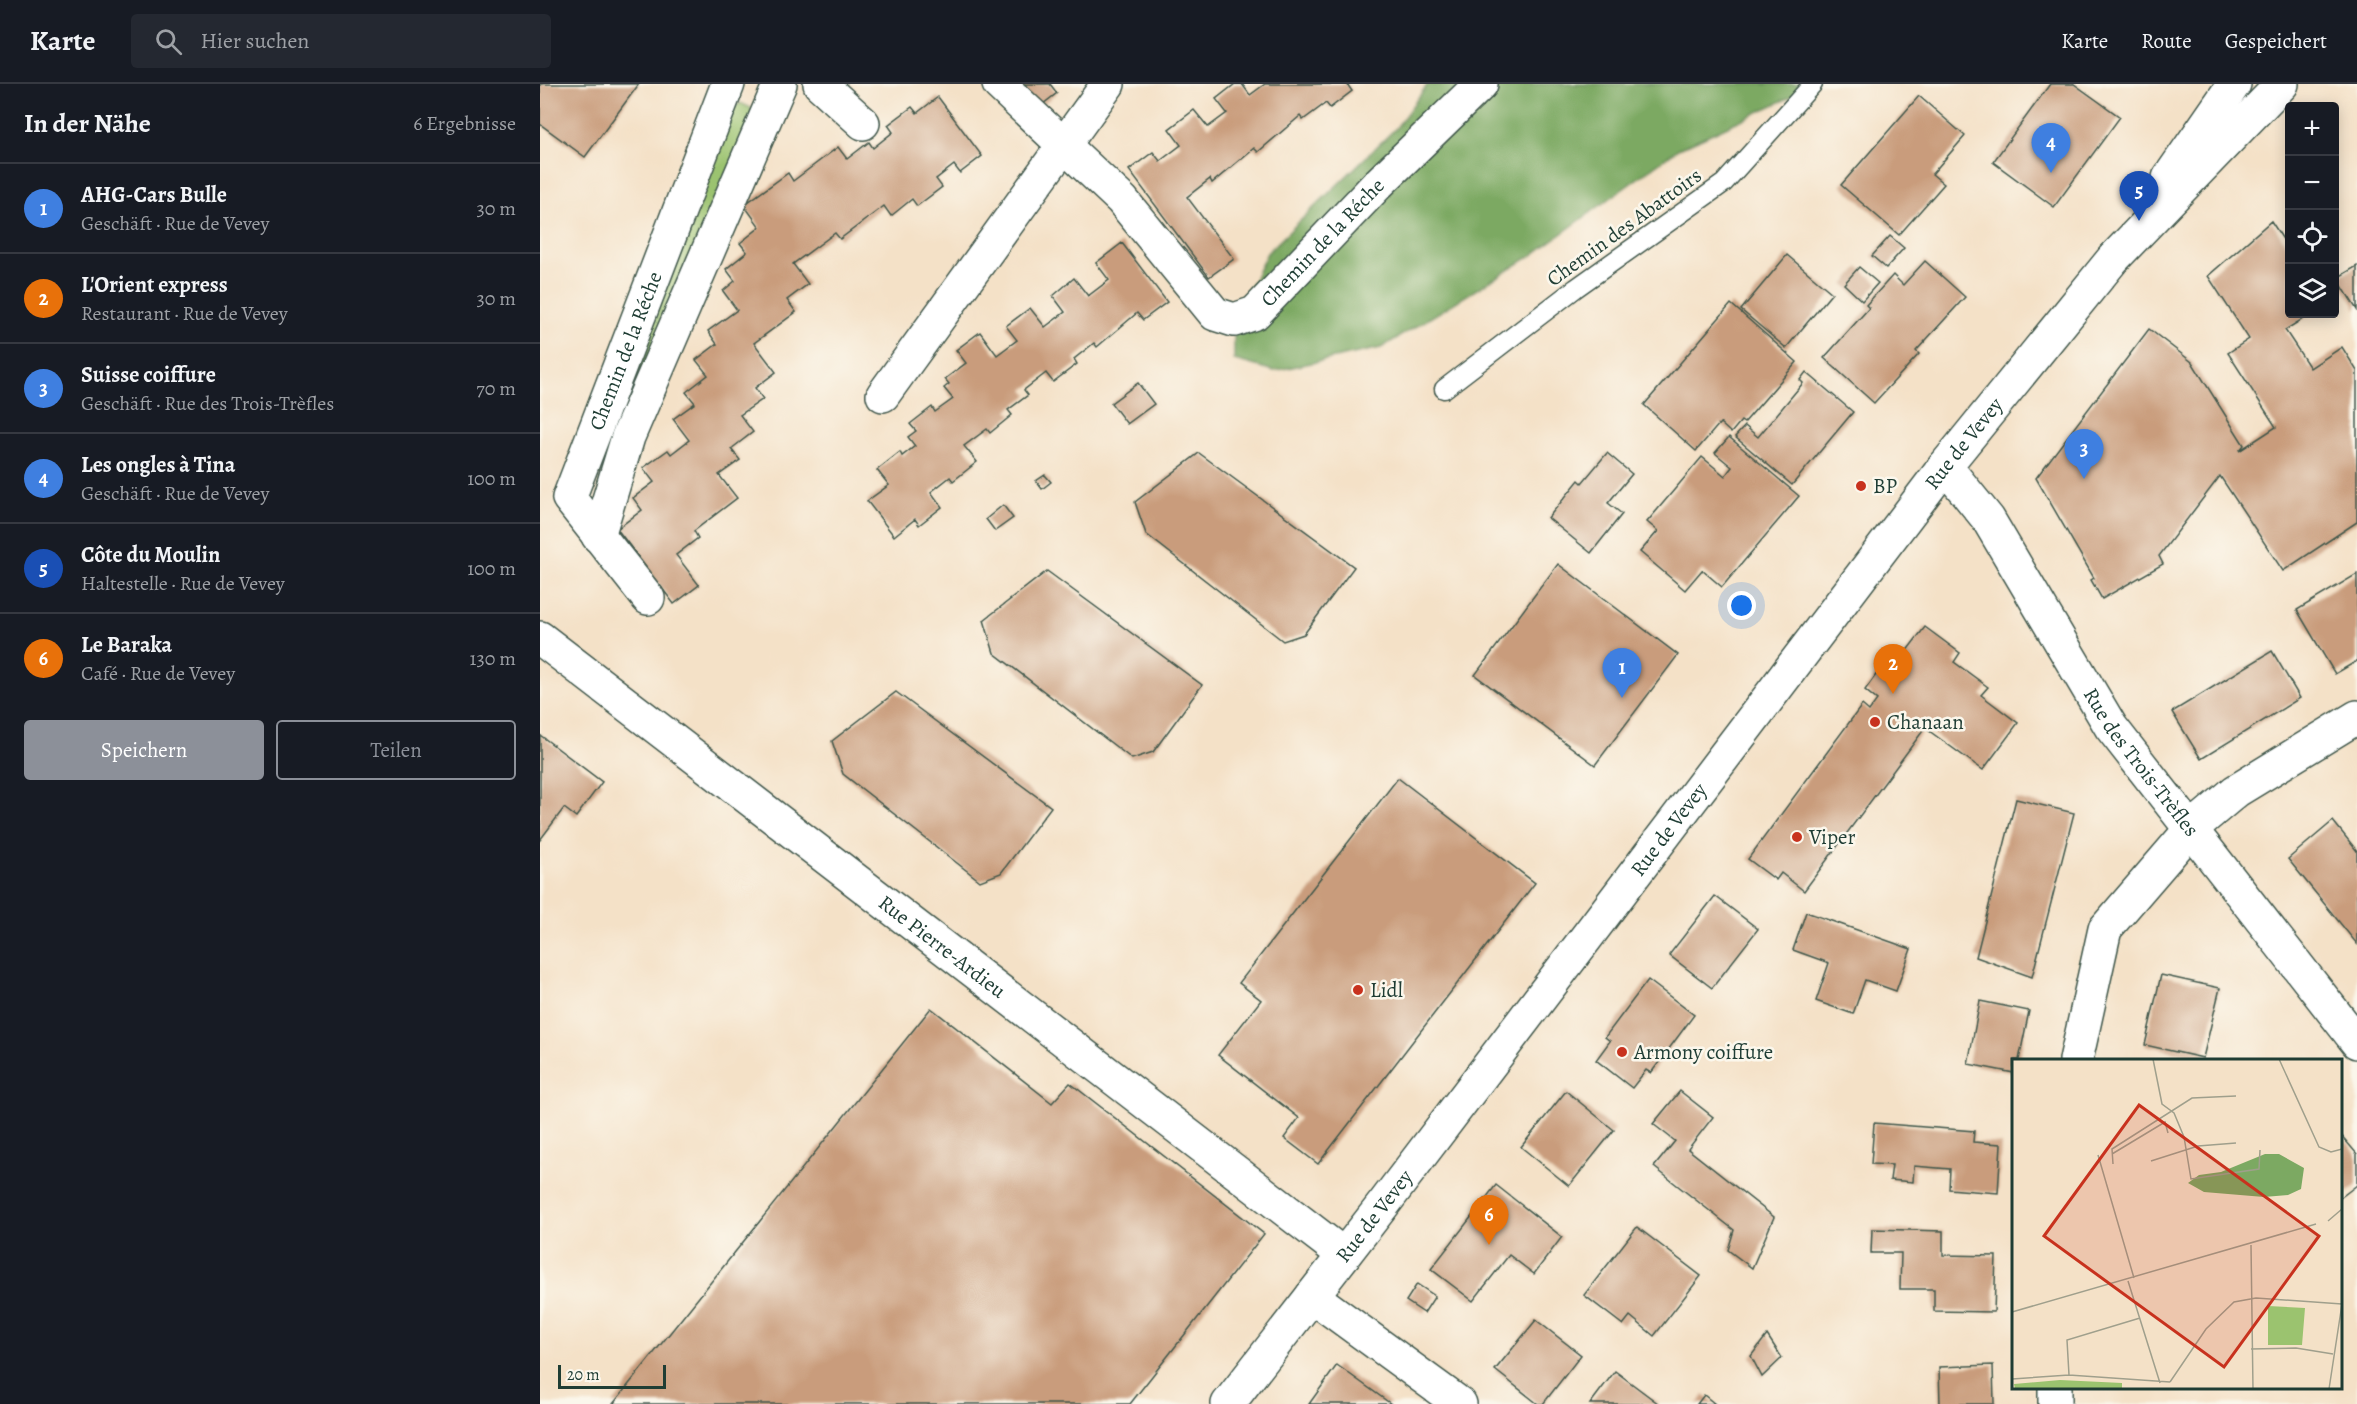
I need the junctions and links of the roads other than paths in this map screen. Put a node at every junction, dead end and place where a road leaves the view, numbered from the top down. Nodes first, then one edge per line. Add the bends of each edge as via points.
1 (728, 84) edge
2 (820, 84) edge
3 (999, 84) edge
4 (1108, 84) edge
5 (1481, 84) edge
6 (1813, 84) edge
7 (2234, 84) edge
8 (2282, 84) edge
9 (767, 88) edge
10 (863, 123) dead end
11 (1063, 144) junction
12 (2113, 259) junction
13 (612, 386) junction
14 (1444, 389) dead end
15 (883, 395) dead end
16 (645, 399) junction
17 (1945, 466) junction
18 (598, 536) junction
19 (648, 598) dead end
20 (540, 638) edge
21 (2357, 717) edge
22 (2192, 828) junction
23 (2357, 1042) edge
24 (2076, 1059) edge
25 (1344, 1255) junction
26 (1312, 1296) junction
27 (1228, 1404) edge
28 (1460, 1404) edge

1 - 13 street, Chemin de la Réche
2 - 10 street
3 - 11 street, Chemin de la Réche
4 - 11 street
5 - 11 street, Chemin de la Réche via 1377,185 1255,313 1234,320 1215,314 1122,200
6 - 14 lane, Chemin des Abattoirs via 1724,183 1576,288
7 - 12 street, Rue de Vevey
8 - 12 street, Rue de Vevey
9 - 16 street
11 - 15 street
12 - 17 street, Rue de Vevey
13 - 16 street
13 - 18 street, Chemin de la Réche via 569,498
16 - 18 street via 628,437
17 - 22 street, Rue des Trois-Trèfles via 1988,519 2111,727
17 - 25 street, Rue de Vevey
18 - 19 street, Chemin de la Réche
20 - 25 street, Rue Pierre-Ardieu
21 - 22 street via 2236,792
22 - 23 street, Rue des Trois-Trèfles
22 - 24 street via 2106,928
25 - 26 street, Rue de Vevey
26 - 27 street, Rue de Vevey
26 - 28 street

